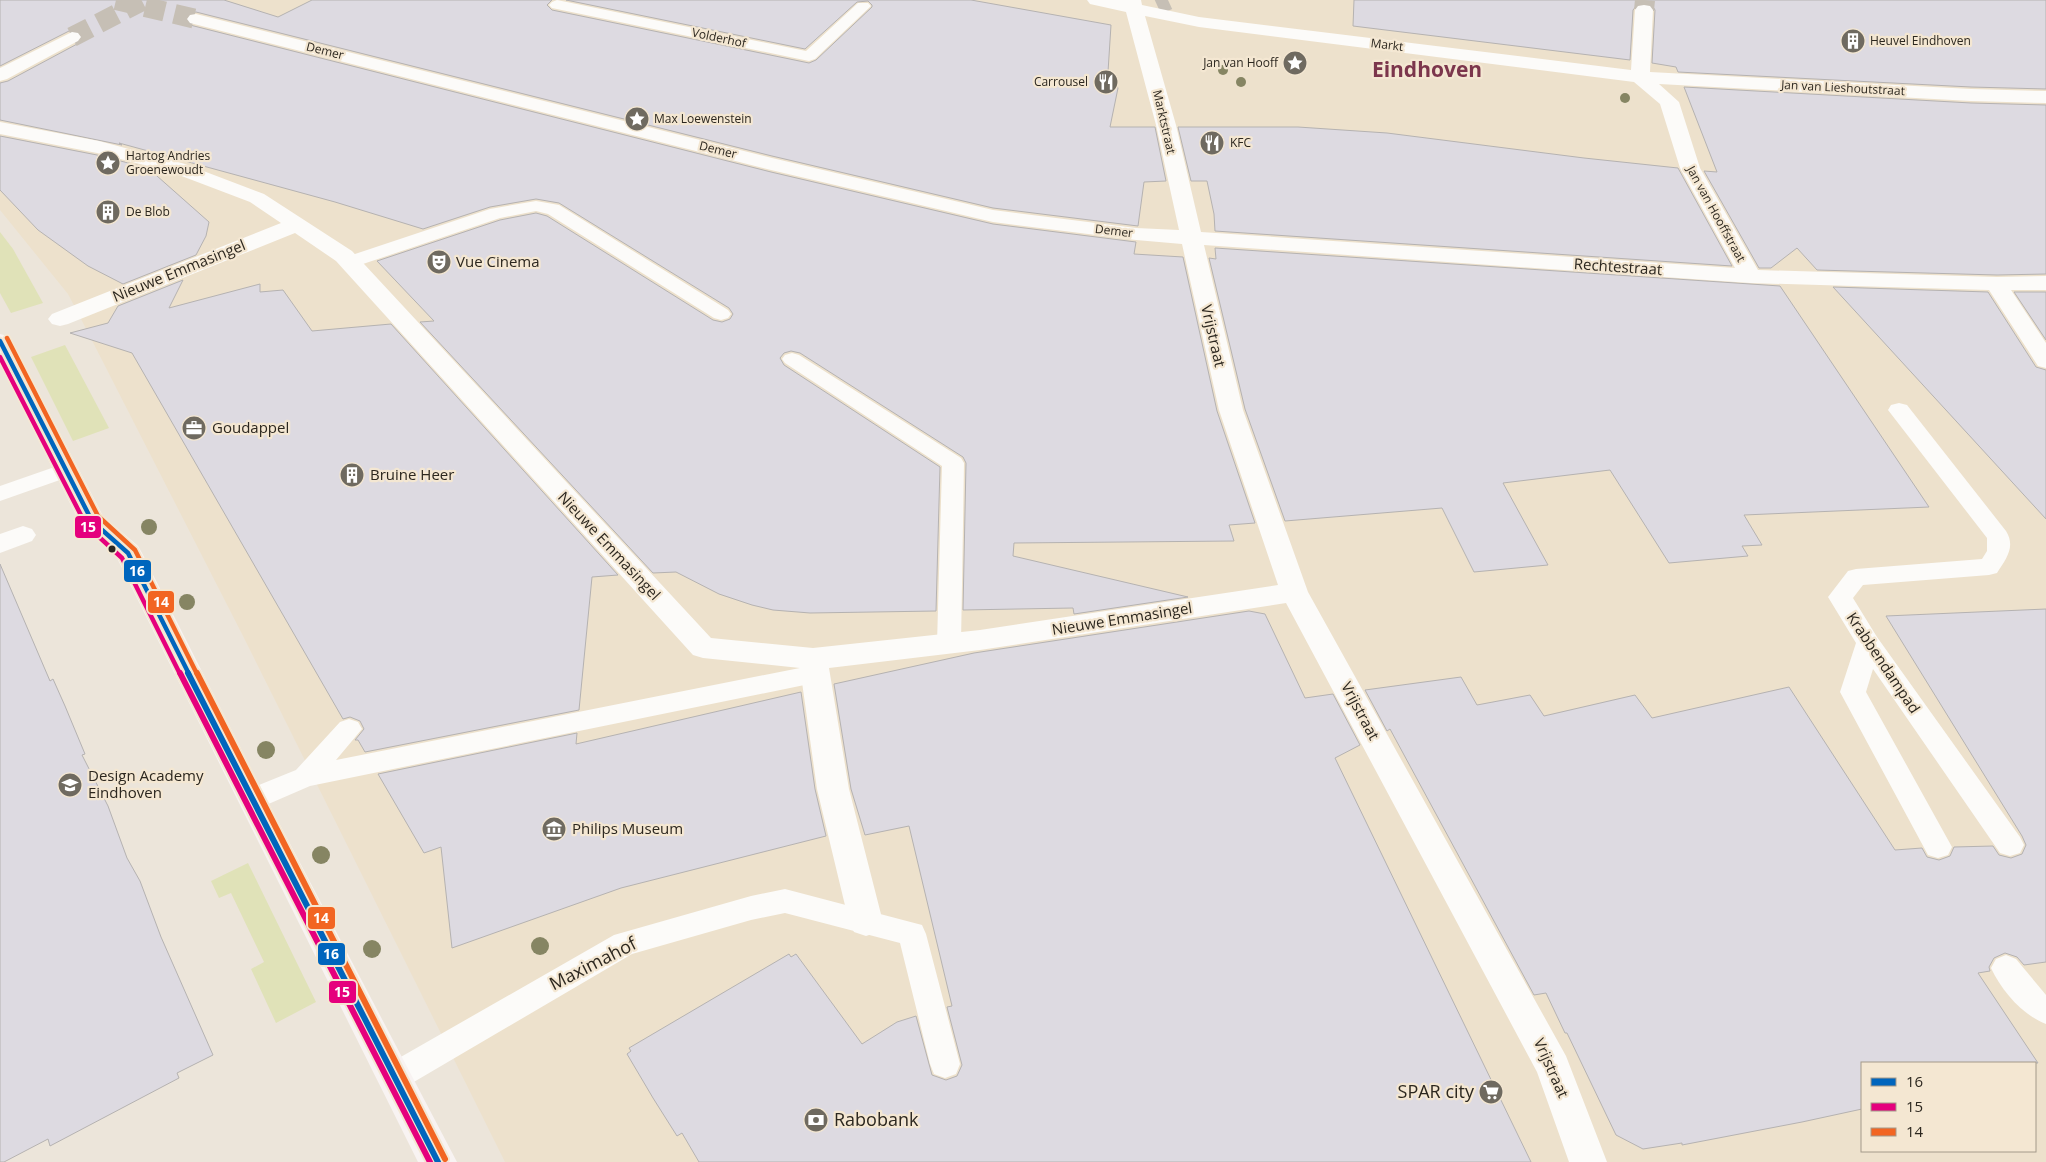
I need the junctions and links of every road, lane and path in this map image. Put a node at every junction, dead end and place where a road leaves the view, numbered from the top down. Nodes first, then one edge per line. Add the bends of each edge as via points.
1 (1096, 0) edge
2 (1134, 3) edge
3 (557, 4) dead end
4 (1157, 5) dead end
5 (863, 6) dead end
6 (1644, 10) tunnel mouth
7 (196, 19) tunnel mouth
8 (72, 37) tunnel mouth
9 (0, 75) edge
10 (1640, 77) junction
11 (2046, 97) edge
12 (0, 128) edge
13 (298, 224) junction
14 (1190, 237) junction
15 (350, 262) junction
16 (1750, 276) junction
17 (2046, 282) edge
18 (1997, 284) junction
19 (721, 314) dead end
20 (60, 319) dead end
21 (0, 341) edge
22 (792, 359) dead end
23 (2046, 361) edge
24 (1899, 410) dead end
25 (66, 470) junction
26 (0, 494) edge
27 (1294, 592) junction
28 (1868, 643) junction
29 (949, 644) junction
30 (814, 666) junction
31 (349, 729) dead end
32 (306, 777) junction
33 (252, 800) junction
34 (2010, 845) dead end
35 (1938, 847) dead end
36 (866, 922) junction
37 (2006, 968) dead end
38 (2046, 1011) edge
39 (945, 1064) dead end
40 (396, 1076) junction
41 (438, 1162) edge
42 (1588, 1162) edge

1 - 2 street
2 - 4 street
2 - 10 street, Markt via 1199,22
2 - 14 street, Marktstraat via 1166,125
3 - 5 lane, Volderhof via 809,56
6 - 10 street
7 - 14 street, Demer via 770,164 994,216 1136,234
8 - 9 street
10 - 11 street, Jan van Lieshoutstraat
10 - 16 street, Jan van Hooffstraat via 1669,102 1690,168
12 - 13 street, Nieuwe Emmasingel via 99,147 178,168 257,198
13 - 15 street, Nieuwe Emmasingel
13 - 20 street, Nieuwe Emmasingel
14 - 16 street, Rechtestraat
14 - 27 street, Vrijstraat via 1231,410
15 - 19 lane via 496,213 536,206 553,209
15 - 30 street, Nieuwe Emmasingel via 703,648
16 - 18 street, Rechtestraat
17 - 18 street, Rechtestraat
18 - 23 street
21 - 25 street
22 - 29 lane via 953,463
24 - 28 lane, Krabbendampad via 1998,538 1999,552 1989,567 1856,577 1840,597
25 - 26 lane
25 - 33 street via 92,521 128,553
27 - 29 street, Nieuwe Emmasingel
27 - 42 street, Vrijstraat via 1553,1067
28 - 34 lane, Krabbendampad
28 - 35 lane via 1853,692
29 - 30 street, Nieuwe Emmasingel
30 - 32 lane
30 - 36 street via 833,789
31 - 32 lane
32 - 33 lane
33 - 40 street
36 - 39 lane, Maximahof via 912,934
36 - 40 lane, Maximahof via 785,901 624,944
37 - 38 lane via 2036,1005
40 - 41 street

